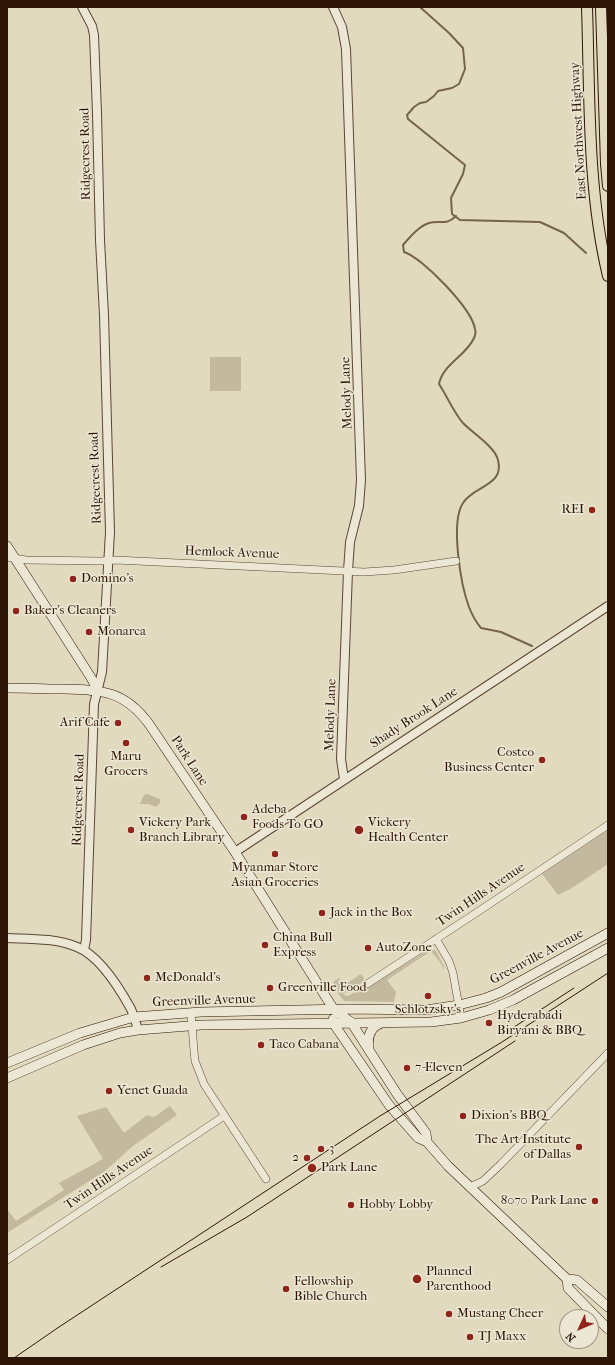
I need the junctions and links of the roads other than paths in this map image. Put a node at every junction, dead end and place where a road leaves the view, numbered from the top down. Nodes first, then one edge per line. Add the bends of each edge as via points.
1 (82, 7) edge
2 (333, 7) edge
3 (587, 7) edge
4 (601, 7) edge
5 (590, 97) junction
6 (606, 158) edge
7 (608, 186) edge
8 (608, 276) edge
9 (7, 546) edge
10 (11, 557) edge
11 (109, 560) junction
12 (456, 561) dead end
13 (348, 571) junction
14 (608, 606) edge
15 (7, 688) edge
16 (98, 690) junction
17 (344, 779) junction
18 (608, 825) edge
19 (234, 852) junction
20 (608, 934) edge
21 (7, 938) edge
22 (436, 940) junction
23 (608, 948) edge
24 (84, 950) junction
25 (552, 964) junction
26 (558, 976) junction
27 (367, 984) dead end
28 (459, 1004) junction
29 (334, 1010) junction
30 (191, 1013) junction
31 (134, 1017) junction
32 (461, 1018) junction
33 (351, 1022) junction
34 (388, 1022) junction
35 (333, 1023) junction
36 (192, 1026) junction
37 (138, 1030) junction
38 (370, 1053) junction
39 (608, 1054) edge
40 (18, 1059) junction
41 (7, 1063) edge
42 (21, 1072) junction
43 (7, 1078) edge
44 (224, 1116) junction
45 (427, 1142) junction
46 (266, 1180) dead end
47 (470, 1187) junction
48 (7, 1260) edge
49 (567, 1279) junction
50 (608, 1307) edge
51 (608, 1329) edge

1 - 11 street, Ridgecrest Road via 92,26 96,85
2 - 13 street, Melody Lane via 342,27 346,49 361,452 361,494 350,542
3 - 5 main road, East Northwest Highway
4 - 6 main road, East Northwest Highway
5 - 6 main road via 597,104 599,134
5 - 8 main road, East Northwest Highway via 593,180
6 - 7 main road, East Northwest Highway
9 - 10 main road
10 - 11 street, Hemlock Avenue via 26,560
10 - 16 main road
11 - 13 street, Hemlock Avenue
11 - 16 street, Ridgecrest Road via 102,672
12 - 13 street, Hemlock Avenue via 394,570
13 - 17 street, Melody Lane via 341,759
14 - 17 street, Shady Brook Lane
15 - 16 main road, Park Lane
16 - 19 main road, Park Lane via 127,702 145,718
16 - 24 street, Ridgecrest Road via 94,704
17 - 19 street, Shady Brook Lane
18 - 22 street, Twin Hills Avenue
19 - 29 main road, Park Lane
20 - 25 main road, Greenville Avenue
21 - 24 street via 54,941
22 - 27 street, Twin Hills Avenue
22 - 28 street via 449,961
23 - 26 main road, Greenville Avenue
24 - 31 street via 109,974
25 - 26 main road
25 - 28 main road, Greenville Avenue via 501,992
26 - 32 main road, Greenville Avenue via 513,1000
28 - 29 main road, Greenville Avenue via 426,1010
28 - 32 street
29 - 30 main road, Greenville Avenue
29 - 33 main road, Park Lane
29 - 35 main road
30 - 31 main road, Greenville Avenue
30 - 36 street
31 - 37 street
31 - 40 main road, Greenville Avenue via 80,1033
32 - 34 main road, Greenville Avenue via 431,1022
33 - 34 main road, Greenville Avenue
33 - 35 main road, Greenville Avenue
33 - 38 main road, Park Lane
34 - 38 main road via 371,1030 368,1036
35 - 36 main road, Greenville Avenue
35 - 45 main road, Park Lane via 389,1105 418,1138
36 - 37 main road, Greenville Avenue
36 - 44 street via 199,1073
37 - 42 main road, Greenville Avenue via 83,1045
38 - 45 main road, Park Lane via 426,1133
39 - 47 street via 483,1181
40 - 41 main road, Greenville Avenue
40 - 42 main road
42 - 43 main road, Greenville Avenue
44 - 46 street
44 - 48 street, Twin Hills Avenue
45 - 47 main road, Park Lane
47 - 49 main road, Park Lane
49 - 50 main road, Park Lane via 577,1280
49 - 51 main road, Park Lane via 568,1288

